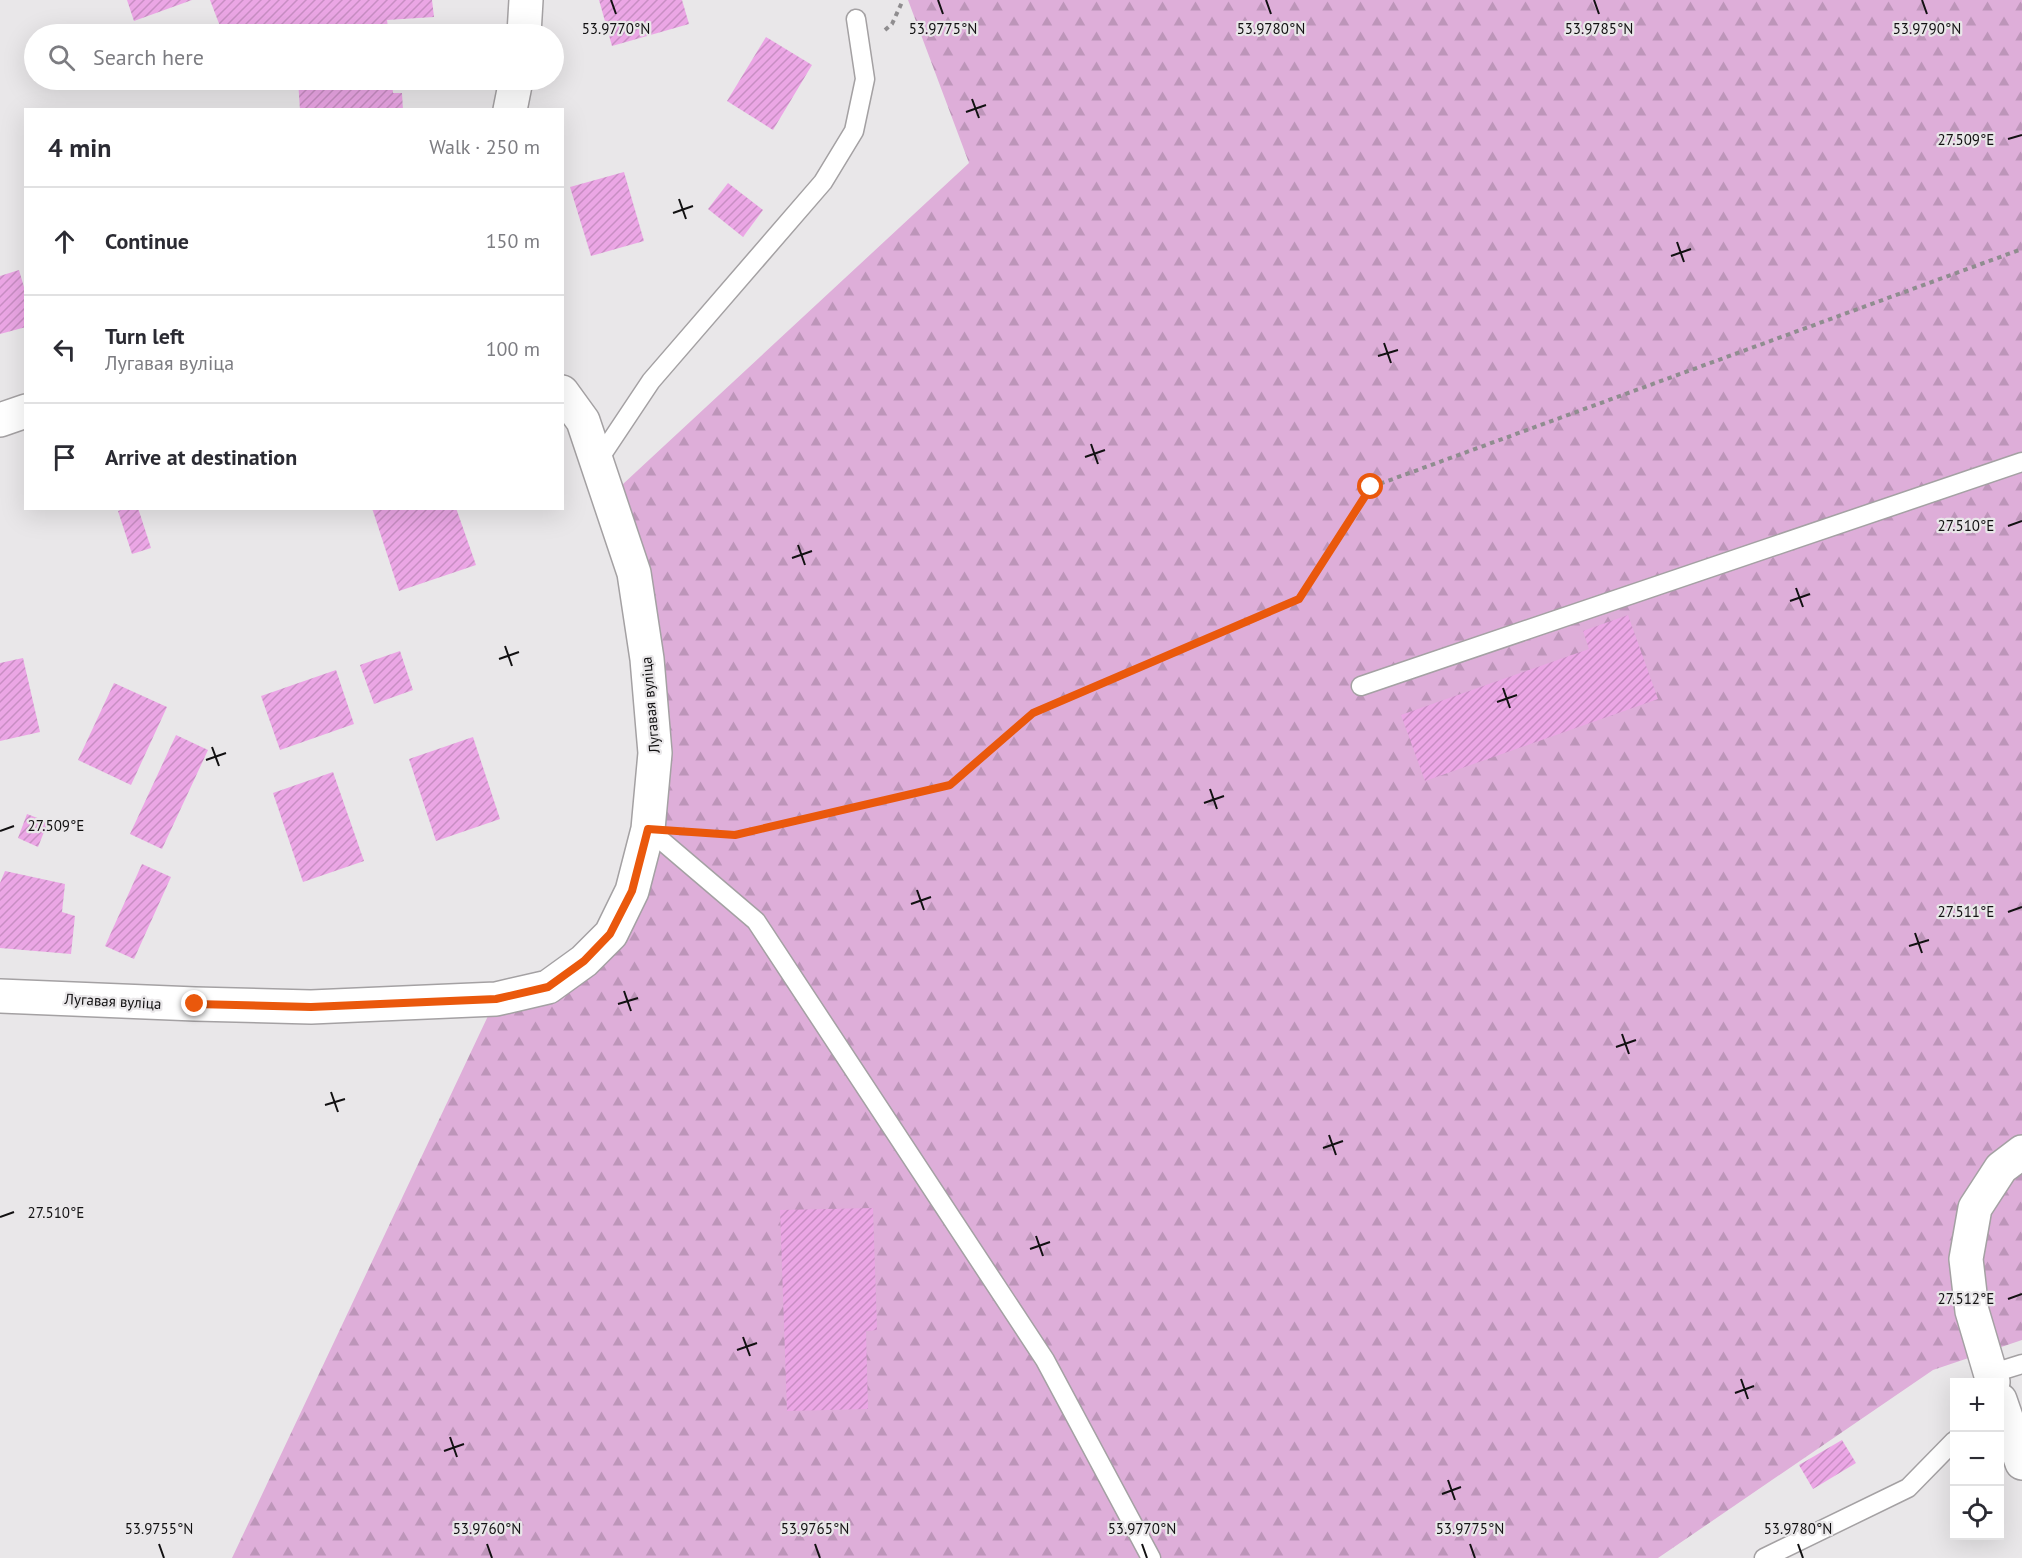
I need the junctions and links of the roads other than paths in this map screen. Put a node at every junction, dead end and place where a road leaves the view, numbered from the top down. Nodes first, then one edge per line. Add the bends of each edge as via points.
1 (526, 0) edge
2 (856, 19) dead end
3 (525, 24) edge
4 (514, 90) edge
5 (510, 108) edge
6 (564, 395) edge
7 (24, 412) edge
8 (0, 420) edge
9 (597, 462) junction
10 (2022, 462) edge
11 (1361, 686) dead end
12 (648, 829) junction
13 (0, 996) edge
14 (2022, 1152) edge
15 (2022, 1364) edge
16 (1991, 1378) edge
17 (2003, 1378) edge
18 (2004, 1414) edge
19 (1950, 1445) edge
20 (2022, 1462) edge
21 (1151, 1558) edge
22 (1764, 1558) edge

1 - 3 street
2 - 9 lane via 865,80 854,131 823,182 651,381
4 - 5 street
6 - 9 street, Лугавая вуліца via 583,421
7 - 8 street
9 - 12 street, Лугавая вуліца via 634,573 647,659 655,753
10 - 11 lane
12 - 13 street, Лугавая вуліца via 632,891 610,934 584,961 548,987 496,999 311,1007
12 - 21 lane via 756,921 1045,1360
14 - 16 street via 2001,1168 1975,1208 1966,1259 1972,1311
15 - 17 lane
18 - 20 street
19 - 22 lane via 1908,1488

